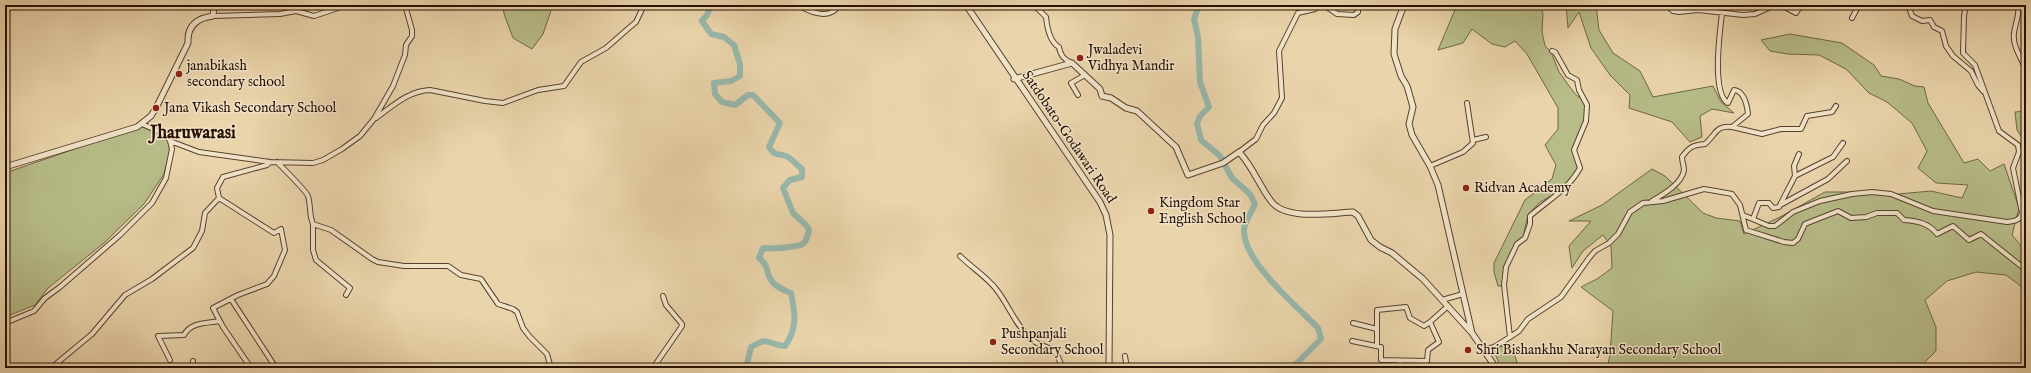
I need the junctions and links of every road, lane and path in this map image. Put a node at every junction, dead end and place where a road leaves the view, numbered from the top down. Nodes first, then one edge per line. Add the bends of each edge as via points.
1 (214, 5) edge
2 (347, 5) edge
3 (405, 5) edge
4 (644, 5) edge
5 (798, 5) edge
6 (838, 5) edge
7 (966, 5) edge
8 (1034, 5) edge
9 (1319, 5) edge
10 (1324, 5) edge
11 (1358, 5) edge
12 (1404, 5) edge
13 (1666, 5) edge
14 (1775, 5) edge
15 (1781, 5) edge
16 (1801, 5) edge
17 (1859, 5) edge
18 (1908, 5) edge
19 (1966, 5) edge
20 (2018, 5) edge
21 (1722, 13) junction
22 (213, 16) junction
23 (1852, 18) dead end
24 (1552, 51) dead end
25 (1072, 63) junction
26 (2026, 70) edge
27 (1085, 75) junction
28 (1014, 79) junction
29 (1984, 92) junction
30 (1078, 95) dead end
31 (1468, 104) dead end
32 (1836, 106) dead end
33 (374, 119) junction
34 (142, 124) junction
35 (1732, 128) junction
36 (1486, 137) dead end
37 (1473, 140) junction
38 (170, 141) junction
39 (1843, 143) dead end
40 (1237, 154) junction
41 (1799, 154) dead end
42 (1847, 161) dead end
43 (270, 162) junction
44 (277, 162) junction
45 (5, 166) edge
46 (1430, 166) junction
47 (1795, 176) junction
48 (219, 198) junction
49 (1652, 201) junction
50 (1781, 204) junction
51 (1743, 215) junction
52 (1753, 218) junction
53 (313, 224) junction
54 (960, 256) dead end
55 (2026, 270) edge
56 (1463, 294) junction
57 (346, 295) dead end
58 (663, 296) dead end
59 (231, 299) junction
60 (1442, 300) junction
61 (1448, 306) junction
62 (220, 321) junction
63 (1430, 322) junction
64 (5, 323) edge
65 (1353, 323) dead end
66 (1377, 330) junction
67 (1472, 333) junction
68 (1510, 337) junction
69 (1352, 341) dead end
70 (1377, 346) junction
71 (1483, 350) junction
72 (1125, 356) dead end
73 (170, 360) dead end
74 (193, 361) dead end
75 (1400, 362) junction
76 (2026, 362) edge
77 (51, 368) edge
78 (192, 368) edge
79 (251, 368) edge
80 (276, 368) edge
81 (551, 368) edge
82 (653, 368) edge
83 (1062, 368) edge
84 (1109, 368) edge
85 (1127, 368) edge
86 (1401, 368) edge
87 (1496, 368) edge
88 (2020, 368) edge

1 - 22 street
2 - 22 street via 314,16 296,11 280,14
3 - 33 street via 412,36 406,45 406,55 394,86
4 - 33 street via 636,22 606,48 581,62 564,86 538,90 503,103 430,90 422,91 404,97
5 - 6 street via 820,14 829,14 836,10
7 - 28 street, Satdobato-Godawari Road
8 - 25 street via 1046,17 1047,28 1060,53
9 - 40 street via 1315,9 1298,13 1279,51 1282,98 1256,139
10 - 11 street via 1337,14 1354,15 1358,12
12 - 46 street via 1395,29 1394,54 1413,107 1409,124 1412,135
13 - 21 street via 1673,11 1698,10
14 - 21 street via 1755,14
15 - 16 street via 1796,12
17 - 23 street
18 - 29 street via 1912,16 1922,21 1930,20 1934,27 1942,31 1946,46 1953,56 1971,71
19 - 29 street via 1962,49 1975,65
20 - 26 street via 2015,46
21 - 35 street via 1717,66 1722,97 1728,103 1734,90 1738,90 1744,98 1748,114
22 - 34 street via 200,18 190,27 188,43 156,108
24 - 68 street via 1568,75 1577,80 1587,105 1586,121 1574,150 1580,168 1561,193 1549,199 1530,216 1525,238 1517,244 1509,259 1504,285
25 - 27 street
25 - 28 street
27 - 30 street via 1071,83
27 - 40 street via 1100,89 1102,96 1137,111 1176,147 1188,175 1223,163
28 - 84 street, Satdobato-Godawari Road via 1087,182 1106,215 1110,235
29 - 52 street via 1999,131 2018,144 2019,148 2013,168 2022,212 2016,221 2007,222 1933,211 1891,194 1872,192 1820,201 1793,212 1775,226 1769,226
31 - 37 street
32 - 35 street via 1832,112 1808,116 1801,129 1781,129 1762,134
33 - 44 street via 360,136 323,160 312,163
34 - 38 street via 167,135
34 - 45 street via 111,136
35 - 49 street via 1721,127 1705,144 1690,147 1682,157 1684,168 1679,179
36 - 37 street
37 - 46 street via 1473,143 1462,152
38 - 43 street via 199,152
38 - 64 street via 172,149 166,178 152,202 120,235 45,298 34,311
39 - 47 street via 1833,157
40 - 60 street via 1253,169 1271,202 1284,212 1353,212 1358,216 1371,240 1380,248 1392,253 1423,279
41 - 47 street via 1794,166
42 - 50 street via 1828,179
43 - 44 street
43 - 48 street via 223,177 217,188
44 - 53 street via 305,190
46 - 56 street via 1443,205
47 - 50 street
48 - 59 street via 274,233 281,229 285,246 274,276 267,284
48 - 77 street via 205,213 202,231 193,248 125,295 92,334
49 - 51 street via 1663,201 1704,189 1732,194 1740,204
49 - 68 street via 1643,203 1630,212 1618,234 1589,258 1561,297 1528,319 1519,331
50 - 52 street via 1773,208 1769,203 1759,203
51 - 52 street
51 - 55 street via 1746,230 1793,243 1798,239 1805,224 1838,211 1850,218 1877,213 1897,213 1904,220 1932,227 1937,234 1953,226 1969,240 1982,234
53 - 57 street via 313,250 316,260 350,288
53 - 81 street via 331,230 378,262 404,266 448,266 461,275 481,279 498,304 517,312 526,332 547,354
54 - 83 street via 996,288 1020,328 1033,340 1058,354
56 - 60 street
56 - 67 street
58 - 82 street via 666,305 682,326
59 - 62 street via 213,308
59 - 80 street
60 - 61 street
61 - 63 street
61 - 67 street
62 - 73 street via 194,325 184,335 158,336
62 - 79 street
63 - 66 street via 1424,326 1410,318 1406,307 1377,310
63 - 75 street via 1439,342 1428,350 1427,361
65 - 66 street
66 - 70 street
67 - 71 street
68 - 71 street via 1494,347
69 - 70 street
70 - 75 street via 1381,347 1381,360
71 - 87 street
72 - 85 street
74 - 78 street
75 - 86 street
76 - 88 street

